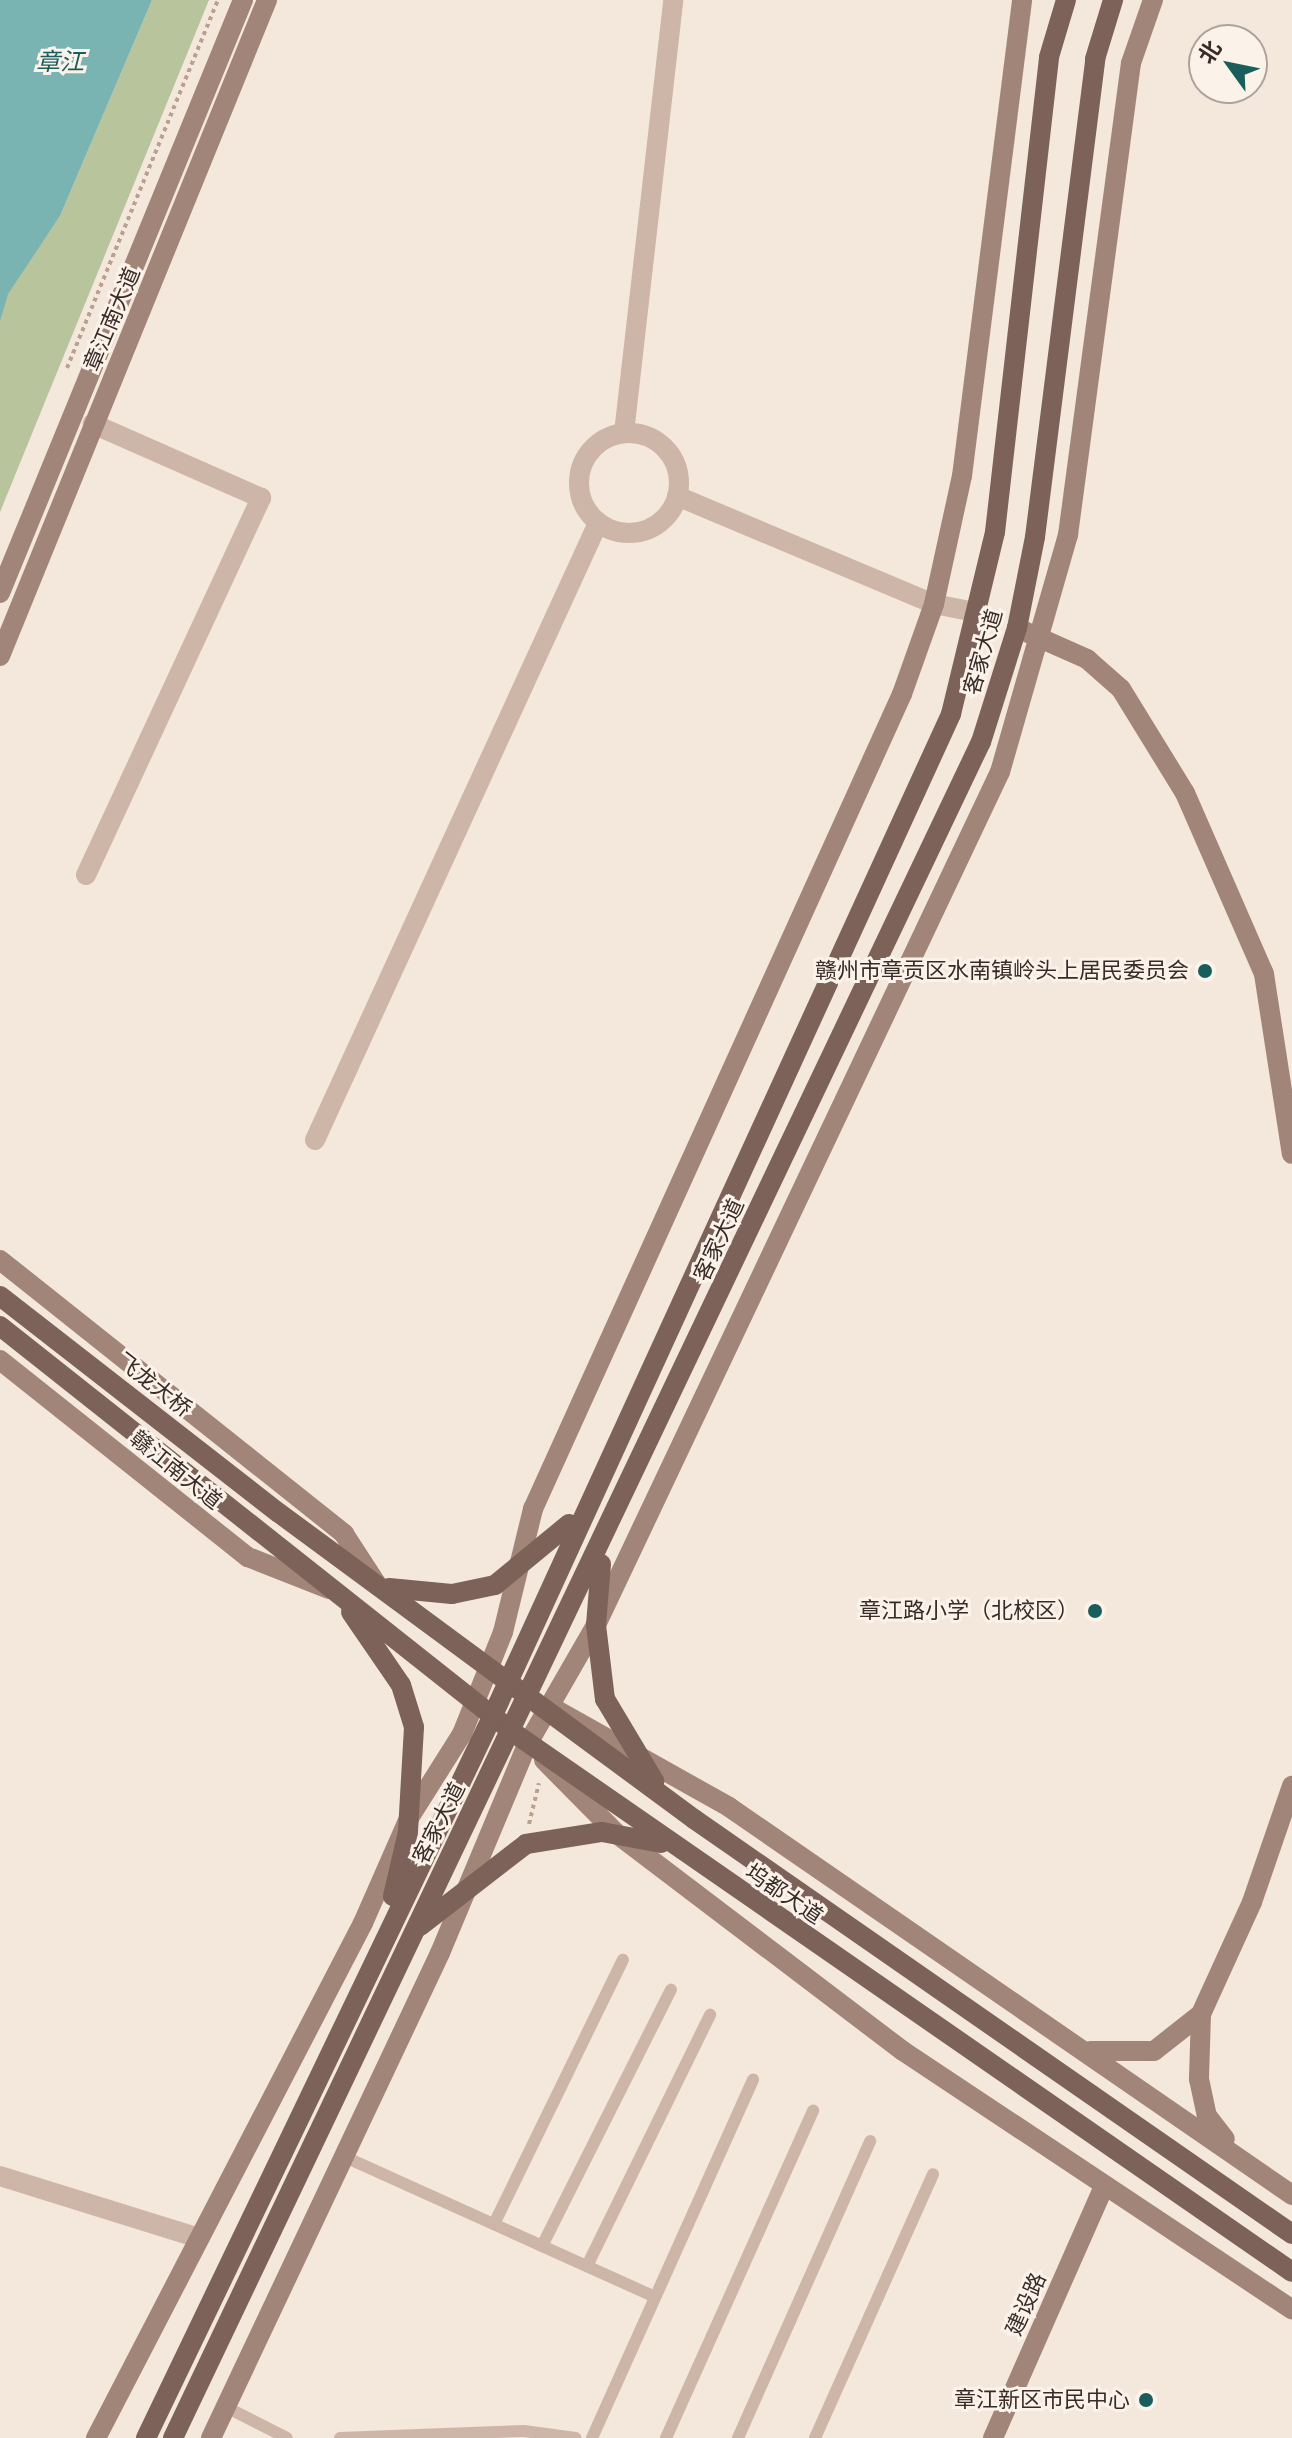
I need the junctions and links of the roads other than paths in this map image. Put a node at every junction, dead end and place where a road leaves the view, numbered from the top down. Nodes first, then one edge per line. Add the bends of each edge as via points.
1 (243, 0) edge
2 (267, 0) edge
3 (673, 0) edge
4 (1022, 0) edge
5 (1055, 0) edge
6 (1066, 0) edge
7 (1113, 0) edge
8 (1153, 0) edge
9 (1060, 21) junction
10 (93, 424) junction
11 (624, 433) junction
12 (677, 496) junction
13 (598, 523) junction
14 (0, 593) edge
15 (934, 604) junction
16 (980, 613) junction
17 (1017, 628) junction
18 (1044, 636) junction
19 (0, 656) edge
20 (86, 875) dead end
21 (315, 1140) dead end
22 (1292, 1154) edge
23 (0, 1260) edge
24 (0, 1296) edge
25 (0, 1326) edge
26 (0, 1360) edge
27 (597, 1476) junction
28 (279, 1513) joint
29 (613, 1520) junction
30 (515, 1573) junction
31 (376, 1583) junction
32 (337, 1592) junction
33 (596, 1625) junction
34 (500, 1674) junction
35 (475, 1703) junction
36 (542, 1704) junction
37 (493, 1715) junction
38 (523, 1740) junction
39 (635, 1756) junction
40 (1292, 1786) edge
41 (409, 1818) junction
42 (694, 1819) junction
43 (617, 1834) junction
44 (675, 1848) junction
45 (465, 1886) junction
46 (388, 1925) junction
47 (623, 1960) dead end
48 (392, 1969) junction
49 (671, 1990) dead end
50 (1201, 2014) junction
51 (710, 2015) dead end
52 (1088, 2051) junction
53 (753, 2079) dead end
54 (813, 2111) dead end
55 (870, 2141) dead end
56 (1237, 2155) junction
57 (345, 2157) junction
58 (933, 2174) dead end
59 (0, 2176) edge
60 (1103, 2189) junction
61 (1292, 2195) edge
62 (494, 2224) junction
63 (1292, 2234) edge
64 (199, 2238) junction
65 (542, 2246) junction
66 (587, 2266) junction
67 (1292, 2272) edge
68 (653, 2296) junction
69 (1292, 2309) edge
70 (226, 2407) junction
71 (96, 2438) edge
72 (146, 2438) edge
73 (173, 2438) edge
74 (211, 2438) edge
75 (287, 2438) edge
76 (340, 2438) edge
77 (576, 2438) edge
78 (592, 2438) edge
79 (666, 2438) edge
80 (738, 2438) edge
81 (815, 2438) edge
82 (993, 2438) edge

1 - 14 street, 章江南大道
2 - 10 street, 章江南大道
3 - 11 street
4 - 15 street via 962,476
5 - 9 street
6 - 9 main road, 客家大道
7 - 17 main road, 客家大道 via 1095,59
8 - 18 street via 1131,63 1068,535
9 - 16 main road, 客家大道 via 1049,57
10 - 19 street, 章江南大道
10 - 20 street via 261,498
11 - 12 street via 650,437 670,454
11 - 13 street via 600,442 583,462 582,502
12 - 13 street via 648,530 622,533
12 - 15 street
13 - 21 street
15 - 16 street
15 - 30 street via 741,1059 533,1509
16 - 27 main road, 客家大道 via 951,714
17 - 18 street
17 - 29 main road, 客家大道 via 981,742
18 - 22 street via 1121,689 1185,793 1264,974
18 - 33 street via 1000,772
23 - 31 street via 344,1534
24 - 28 main road, 飞龙大桥
25 - 32 main road, 坞都大道
26 - 32 street, 赣江南大道 via 248,1557
27 - 30 main road via 564,1530
27 - 34 main road, 客家大道
28 - 31 main road, 坞都大道
29 - 33 main road
29 - 36 main road, 客家大道
30 - 31 main road via 452,1594
30 - 34 street
31 - 34 main road, 坞都大道
32 - 35 main road, 坞都大道
32 - 41 main road via 409,1704 415,1755
33 - 36 street
33 - 39 main road via 605,1699
34 - 35 street
34 - 36 main road, 坞都大道
34 - 37 main road, 客家大道
35 - 37 main road, 坞都大道
35 - 41 street
36 - 38 main road, 客家大道
36 - 39 street
36 - 42 main road, 坞都大道
37 - 38 main road, 坞都大道
37 - 46 main road, 客家大道
38 - 43 street
38 - 44 main road, 坞都大道
38 - 45 street
38 - 48 main road, 客家大道
39 - 42 main road
39 - 52 street via 729,1807
40 - 50 street via 1252,1902
41 - 46 main road
41 - 64 street via 363,1923
42 - 63 main road, 坞都大道
43 - 44 main road
43 - 45 main road via 561,1833 526,1844
43 - 60 street via 903,2051
44 - 67 main road, 坞都大道
45 - 48 main road via 418,1928
45 - 57 street
46 - 72 main road, 客家大道
47 - 62 lane
48 - 73 main road, 客家大道
49 - 65 lane
50 - 52 street via 1154,2051
50 - 56 street via 1199,2079 1207,2116
51 - 66 lane
52 - 56 street
53 - 68 lane
54 - 79 lane
55 - 80 lane
56 - 61 street
57 - 62 lane
57 - 70 street
58 - 81 lane
59 - 64 street
60 - 69 street
60 - 82 street, 建设路
62 - 65 lane
64 - 71 street
65 - 66 lane
66 - 68 lane
68 - 78 lane
70 - 74 street
70 - 75 lane
76 - 77 lane via 524,2431

